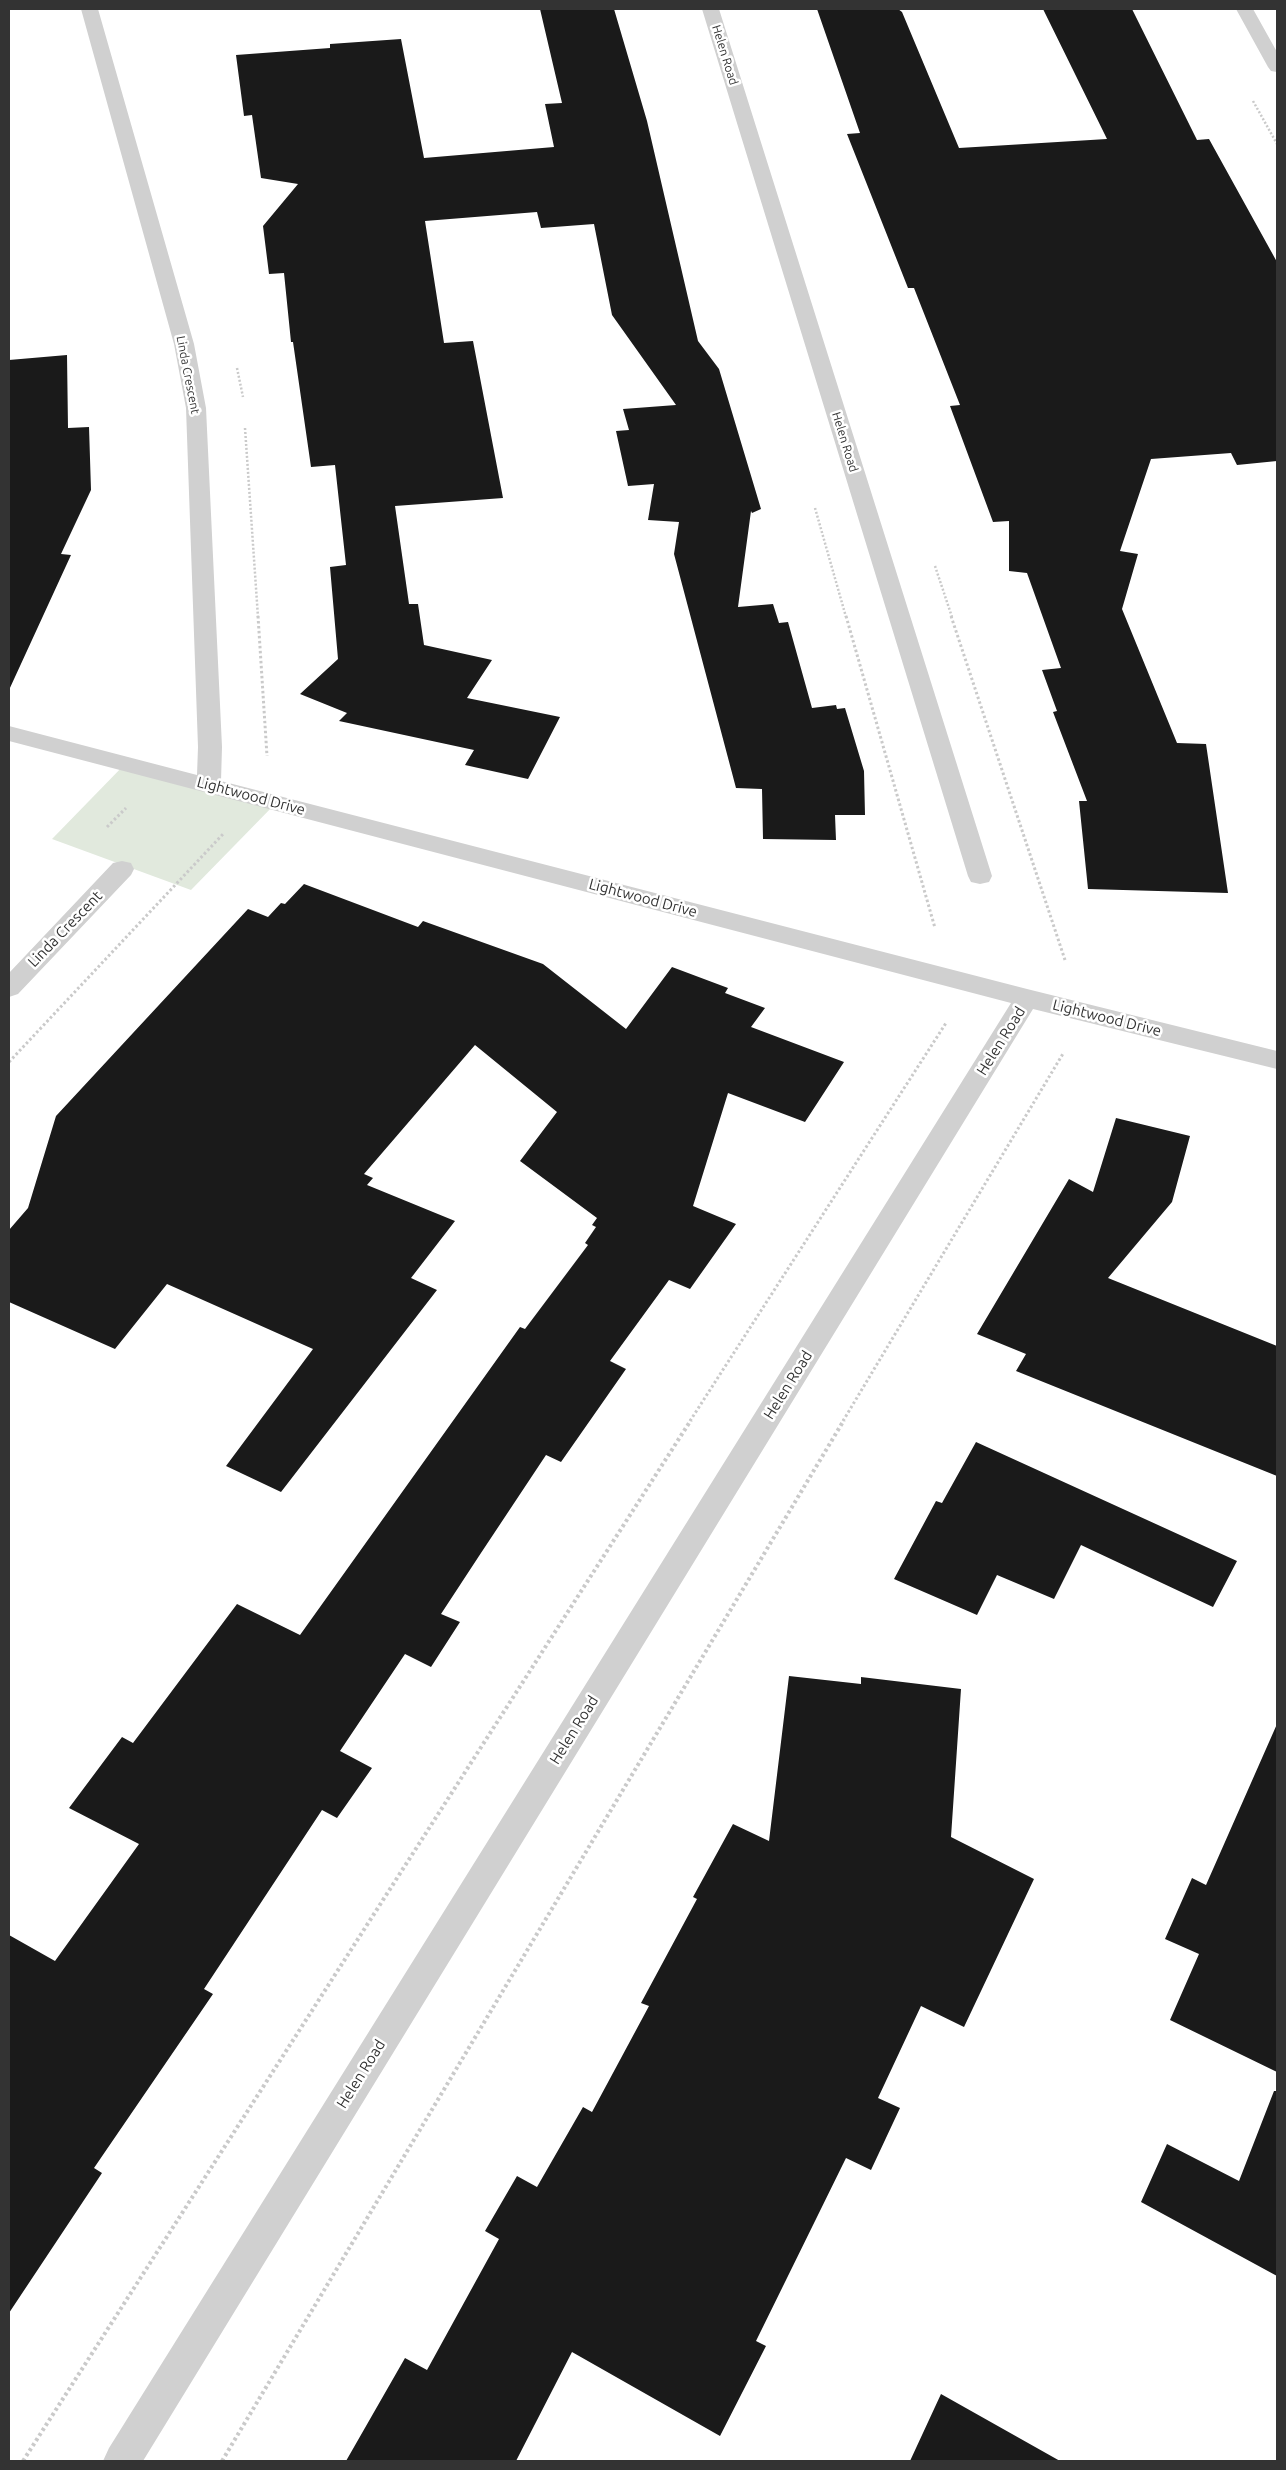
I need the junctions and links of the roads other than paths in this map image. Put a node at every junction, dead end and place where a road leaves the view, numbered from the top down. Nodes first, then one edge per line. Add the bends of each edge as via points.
1 (88, 9) edge
2 (710, 9) edge
3 (1244, 9) edge
4 (1277, 67) edge
5 (9, 734) edge
6 (209, 784) junction
7 (122, 869) dead end
8 (980, 876) dead end
9 (9, 988) edge
10 (1027, 998) junction
11 (1277, 1060) edge
12 (122, 2461) edge

1 - 6 street, Linda Crescent via 184,344 196,408
2 - 8 street, Helen Road
3 - 4 street
5 - 6 street, Lightwood Drive
6 - 10 street, Lightwood Drive
7 - 9 street, Linda Crescent
10 - 11 street, Lightwood Drive
10 - 12 street, Helen Road

